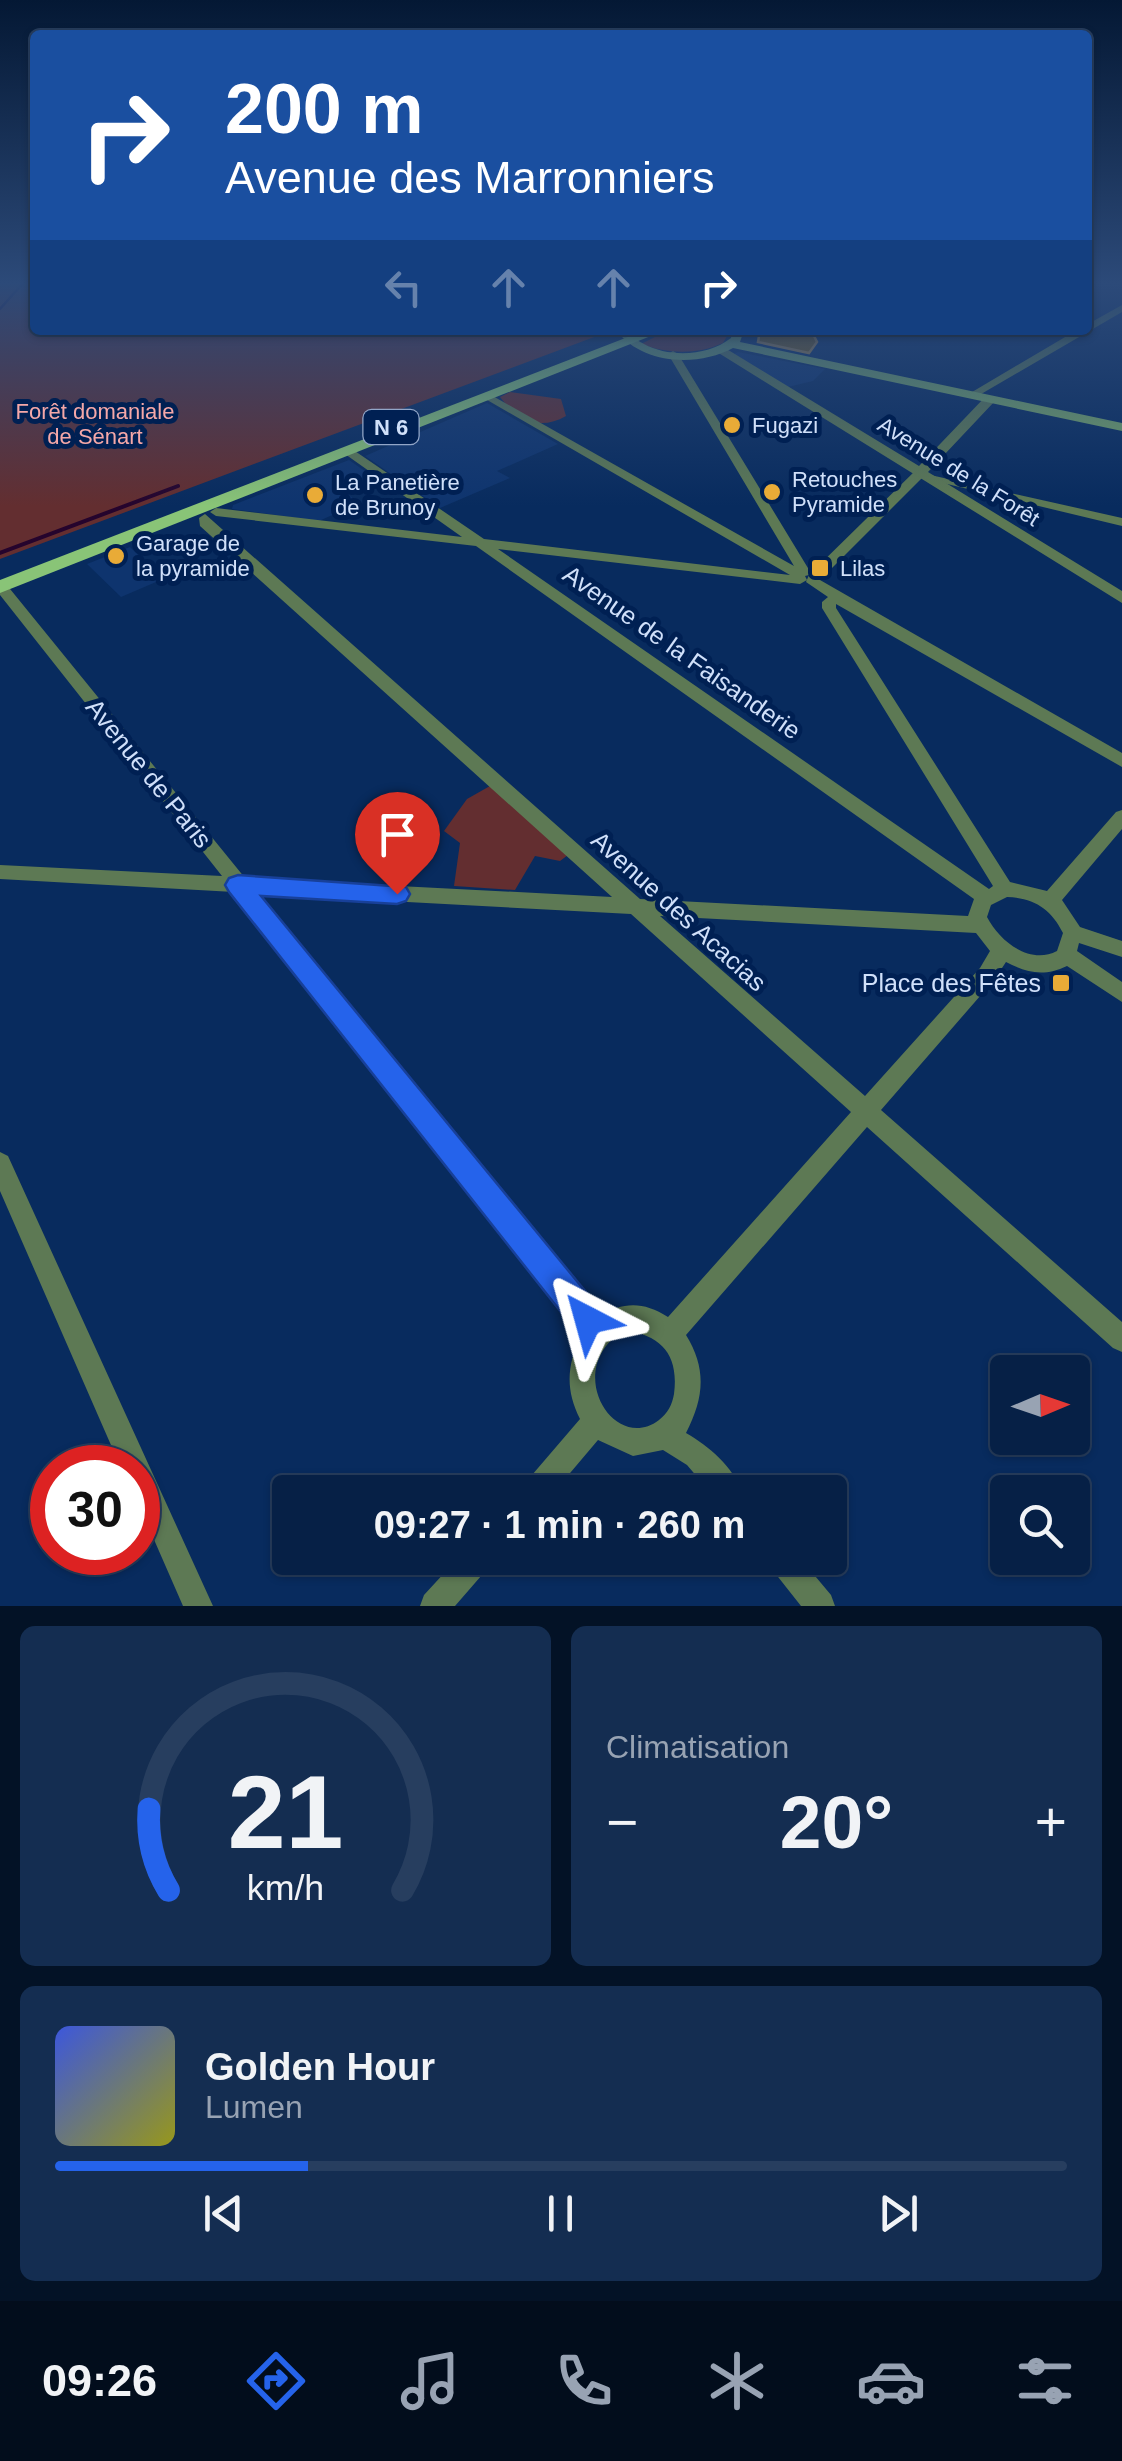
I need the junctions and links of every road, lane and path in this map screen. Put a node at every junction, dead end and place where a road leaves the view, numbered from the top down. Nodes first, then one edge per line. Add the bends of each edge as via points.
1 (572, 356) edge
2 (580, 356) edge
3 (674, 356) edge
4 (741, 356) edge
5 (773, 356) edge
6 (1038, 356) edge
7 (972, 395) junction
8 (487, 397) junction
9 (990, 399) junction
10 (1122, 426) edge
11 (349, 450) junction
12 (924, 475) junction
13 (207, 512) junction
14 (1122, 522) edge
15 (482, 545) junction
16 (807, 577) junction
17 (0, 578) edge
18 (1, 587) edge
19 (837, 597) junction
20 (1122, 598) edge
21 (1122, 760) edge
22 (1122, 817) edge
23 (0, 872) edge
24 (238, 885) junction
25 (995, 893) junction
26 (1050, 900) junction
27 (636, 906) junction
28 (980, 924) junction
29 (1073, 933) junction
30 (1122, 949) edge
31 (1001, 952) junction
32 (1066, 955) junction
33 (1122, 994) edge
34 (867, 1112) junction
35 (0, 1164) edge
36 (671, 1333) junction
37 (594, 1336) junction
38 (1122, 1339) edge
39 (596, 1420) junction
40 (664, 1435) junction
41 (126, 1445) edge
42 (550, 1475) edge
43 (714, 1475) edge
44 (160, 1521) edge
45 (463, 1575) edge
46 (794, 1575) edge
47 (198, 1606) edge
48 (435, 1606) edge
49 (820, 1606) edge

1 - 17 main road, N 6
2 - 8 main road, N 6
3 - 16 street
4 - 12 street, Avenue de la Forêt
5 - 7 main road
6 - 7 street
7 - 9 main road
8 - 11 main road, N 6
8 - 16 street
9 - 10 main road
9 - 12 street
11 - 13 main road, N 6
11 - 15 street, Avenue de la Faisanderie
12 - 14 street
12 - 16 street
12 - 20 street, Avenue de la Forêt
13 - 15 street
13 - 18 main road, N 6
13 - 27 street, Avenue des Acacias via 205,523
15 - 16 street
15 - 25 street, Avenue de la Faisanderie
16 - 19 street
18 - 24 street, Avenue de Paris
19 - 21 street
19 - 25 street via 829,608
22 - 26 street
23 - 24 street
24 - 27 street
24 - 37 street, Avenue de Paris via 588,1320
25 - 26 street via 1029,891
25 - 28 street via 978,911
26 - 29 street
27 - 28 street
27 - 34 street, Avenue des Acacias
28 - 31 street
29 - 30 street
29 - 32 street
31 - 32 street via 1030,964
31 - 34 street
32 - 33 street
34 - 36 street
34 - 38 street, Avenue des Acacias
35 - 41 street
36 - 37 street via 640,1317 608,1324
36 - 40 street via 689,1367 690,1386 677,1422
37 - 39 street via 582,1386
39 - 40 street via 628,1442
39 - 42 street
40 - 43 street via 697,1455
44 - 47 street
45 - 48 street
46 - 49 street

